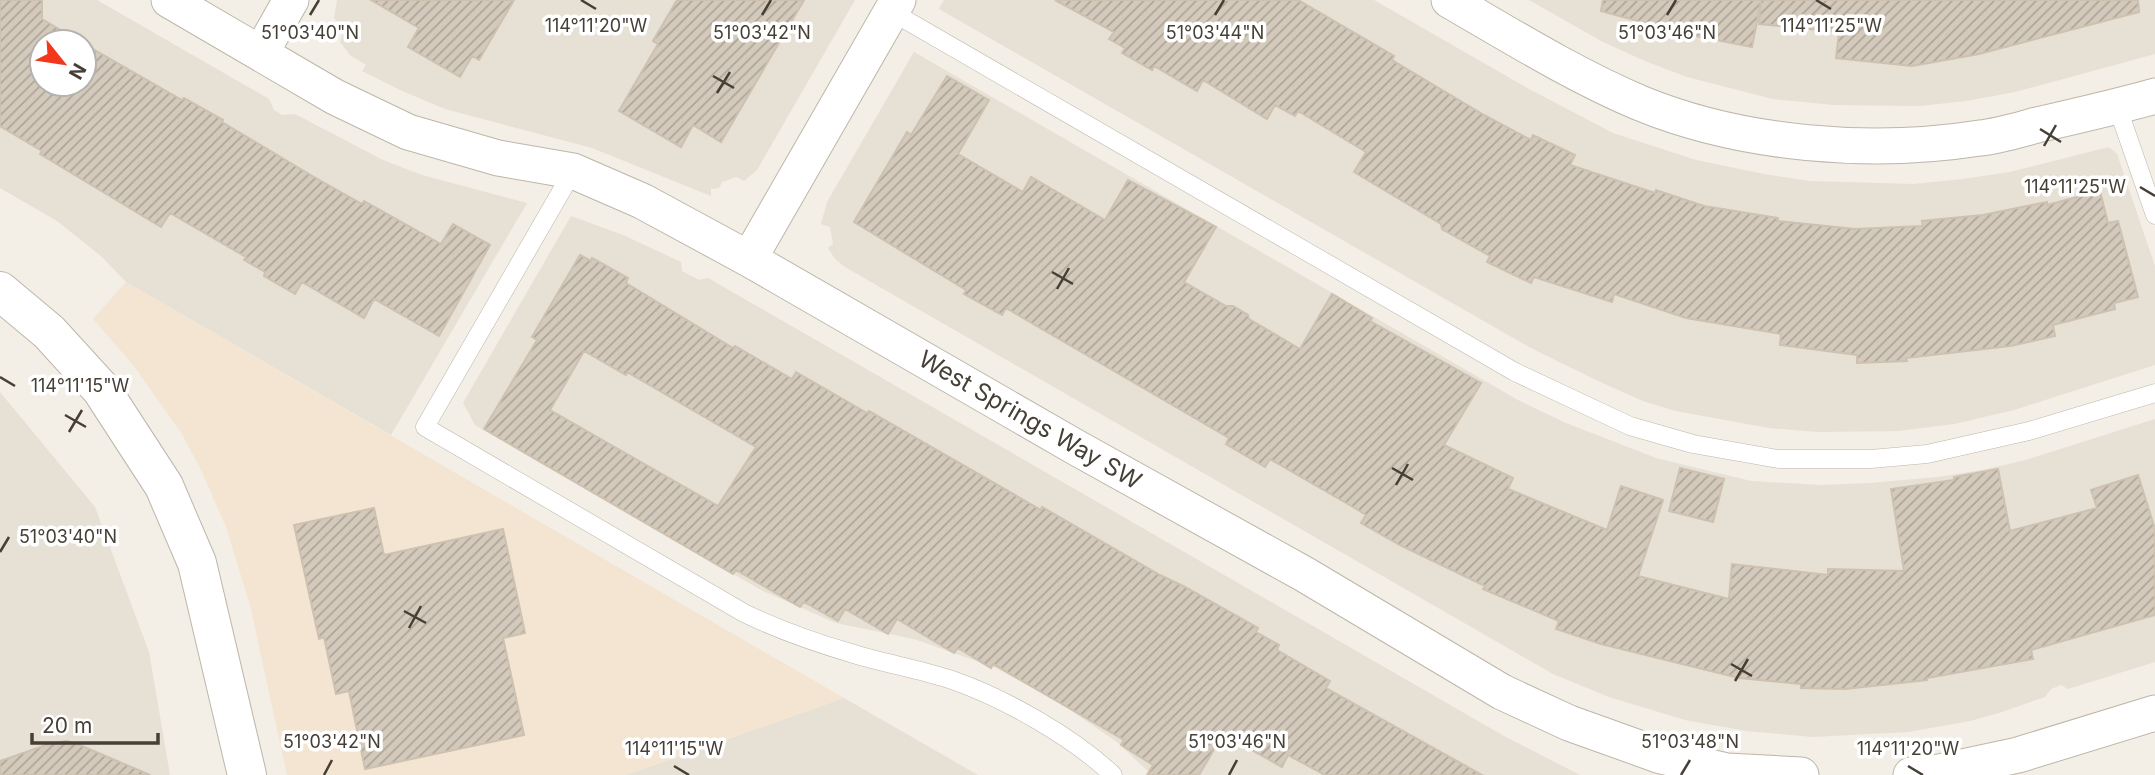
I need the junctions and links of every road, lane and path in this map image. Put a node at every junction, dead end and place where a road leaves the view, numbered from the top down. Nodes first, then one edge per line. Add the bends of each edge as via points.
1 (170, 0) edge
2 (291, 0) edge
3 (1449, 0) edge
4 (895, 6) edge
5 (261, 53) junction
6 (2155, 96) edge
7 (2117, 106) junction
8 (573, 171) junction
9 (2155, 215) edge
10 (749, 259) junction
11 (0, 291) edge
12 (2155, 393) edge
13 (2155, 713) edge
14 (2021, 765) edge
15 (1728, 773) edge
16 (247, 775) edge
17 (1113, 775) edge
18 (1801, 775) edge
19 (1911, 775) edge

1 - 5 street, West Springs Way SW
2 - 5 street
3 - 7 street via 1642,104 1769,138 1858,147 1920,144 1981,138
4 - 10 street
4 - 12 lane via 1515,372 1630,426 1693,444 1778,458 1871,459 1927,454 2029,431
5 - 8 street, West Springs Way SW via 335,97 408,132 498,158
6 - 7 street
7 - 9 lane
8 - 10 street, West Springs Way SW via 642,201
8 - 17 lane via 425,427 744,613 776,629 953,681 1011,706
10 - 15 street, West Springs Way SW via 1503,692 1569,723 1661,756
11 - 16 street via 49,332 101,389 164,486 197,563
13 - 14 street
14 - 19 street
15 - 18 street, West Springs Way SW

